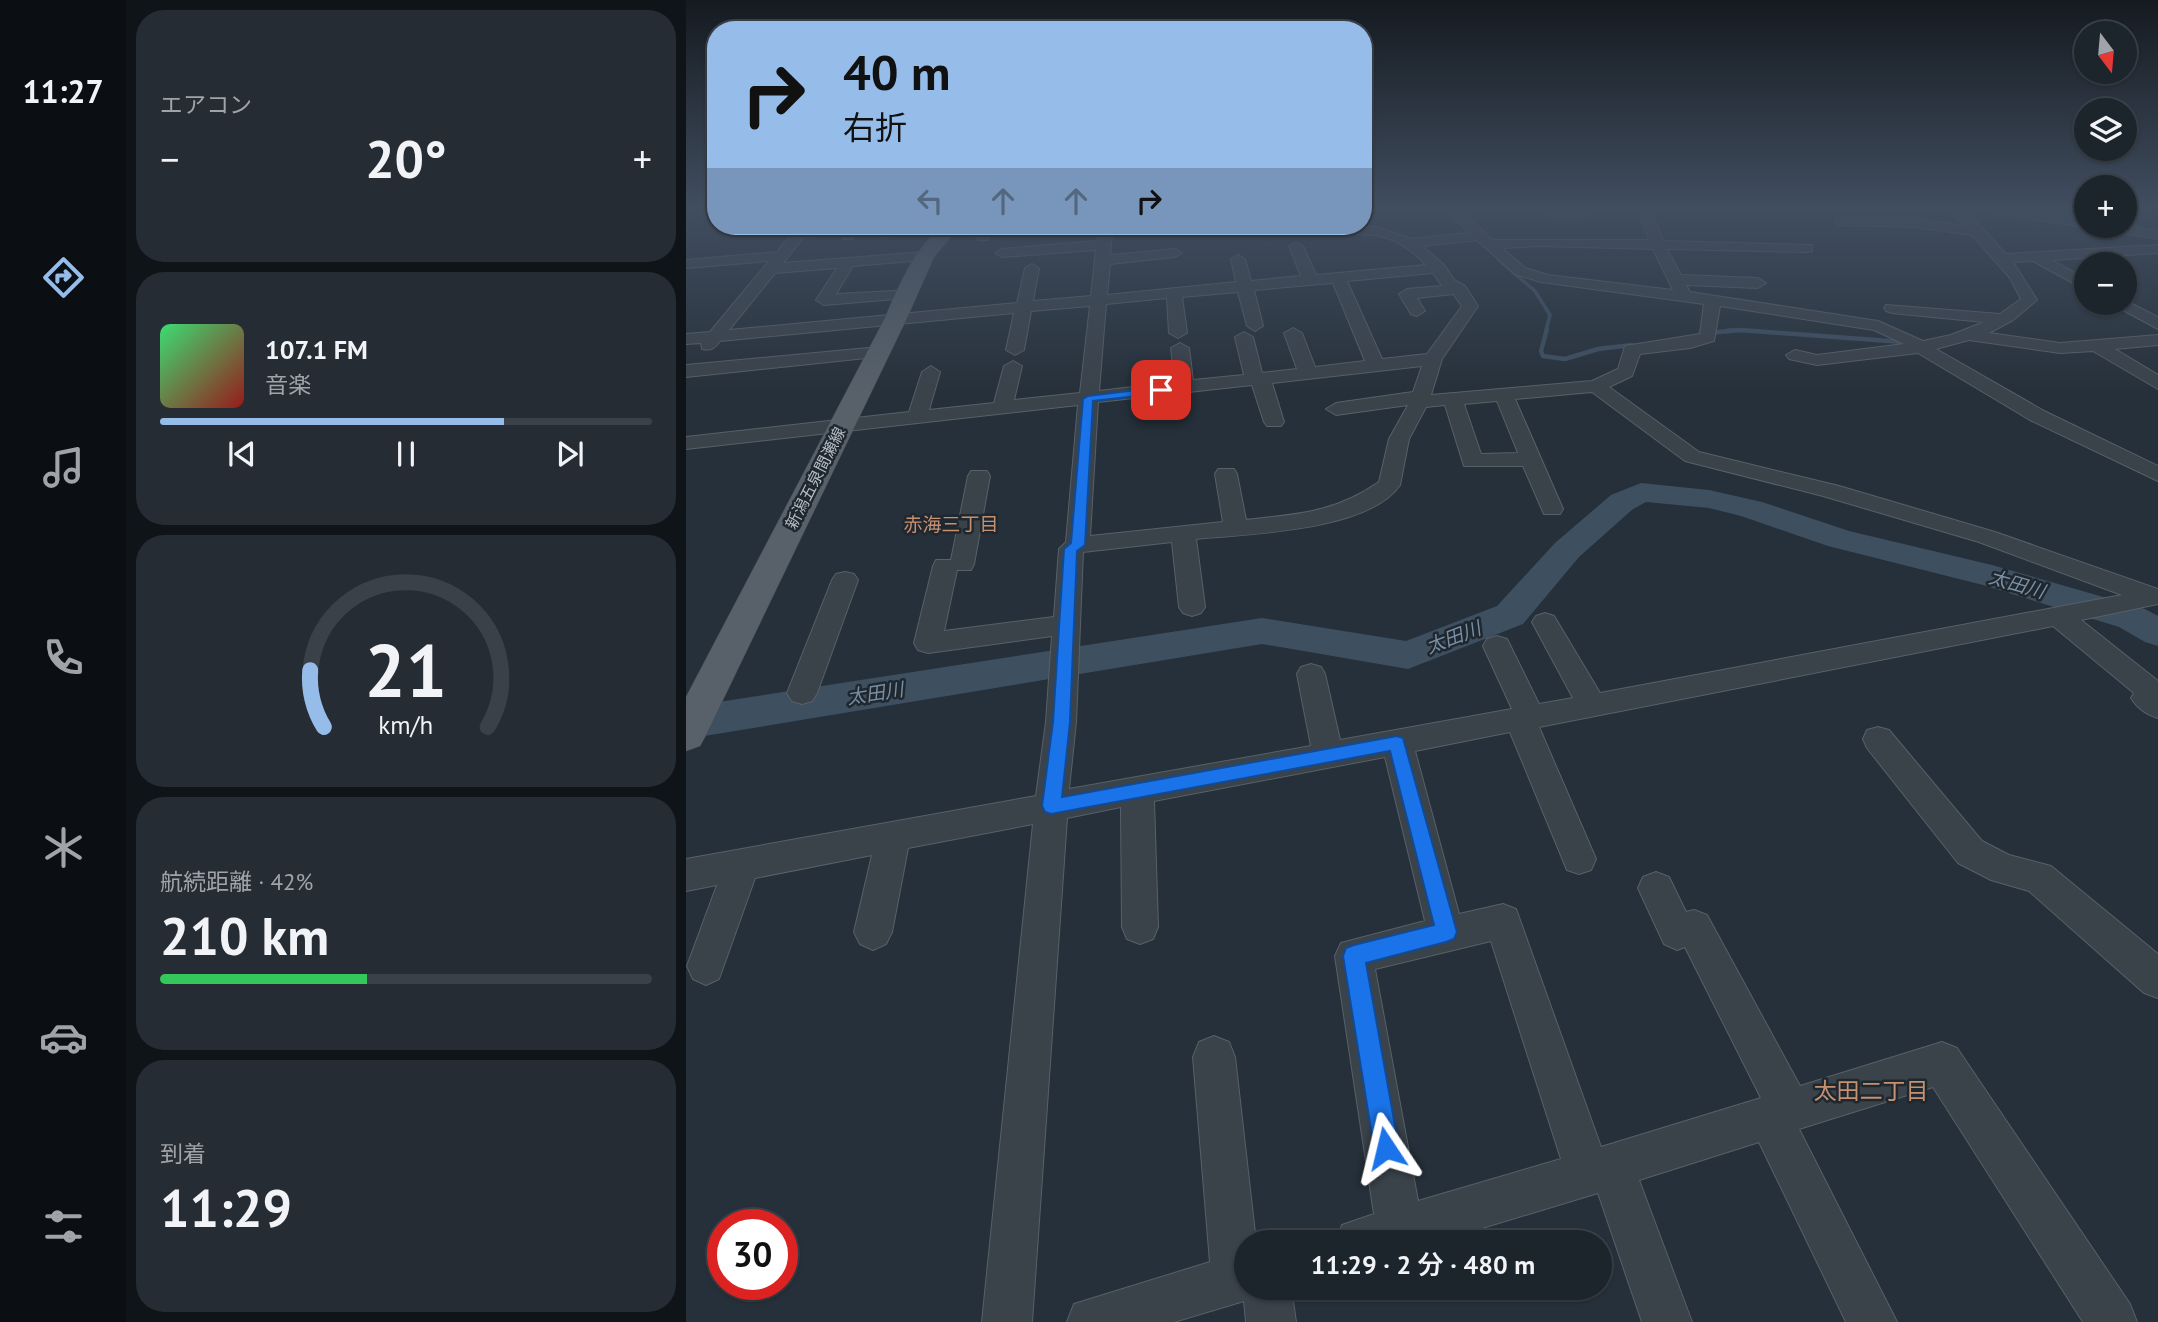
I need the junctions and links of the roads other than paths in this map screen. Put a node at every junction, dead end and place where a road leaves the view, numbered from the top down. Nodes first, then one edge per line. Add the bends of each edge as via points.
1 (768, 271) edge
2 (843, 271) edge
3 (918, 271) edge
4 (1031, 271) edge
5 (1100, 271) edge
6 (1176, 271) edge
7 (1241, 271) edge
8 (1306, 271) edge
9 (1409, 271) edge
10 (1440, 271) edge
11 (1520, 271) edge
12 (1671, 271) edge
13 (2010, 271) edge
14 (1338, 277) junction
15 (1310, 280) junction
16 (1676, 280) junction
17 (1758, 283) dead end
18 (1244, 286) junction
19 (1459, 289) junction
20 (1177, 292) junction
21 (1684, 296) junction
22 (1098, 299) junction
23 (1713, 300) junction
24 (901, 306) junction
25 (1023, 306) junction
26 (2137, 307) edge
27 (1892, 308) dead end
28 (2158, 308) edge
29 (981, 310) junction
30 (1417, 311) dead end
31 (2137, 313) edge
32 (2003, 319) junction
33 (2158, 324) edge
34 (1293, 333) dead end
35 (975, 334) dead end
36 (715, 336) junction
37 (1973, 336) junction
38 (686, 339) edge
39 (2158, 340) edge
40 (2095, 344) junction
41 (1920, 346) junction
42 (879, 352) junction
43 (1795, 355) dead end
44 (1433, 359) junction
45 (1376, 366) junction
46 (686, 371) edge
47 (931, 372) dead end
48 (1308, 373) junction
49 (1258, 379) junction
50 (2158, 383) edge
51 (1597, 386) junction
52 (1185, 388) junction
53 (1503, 393) junction
54 (1453, 398) junction
55 (1088, 399) junction
56 (1420, 400) junction
57 (1002, 408) junction
58 (1336, 409) dead end
59 (917, 418) junction
60 (1274, 422) dead end
61 (841, 426) junction
62 (686, 443) edge
63 (1531, 459) junction
64 (1226, 474) dead end
65 (2158, 474) edge
66 (979, 476) dead end
67 (1552, 509) dead end
68 (1236, 528) junction
69 (1184, 533) junction
70 (1078, 545) junction
71 (845, 580) dead end
72 (2156, 598) edge
73 (1192, 607) dead end
74 (2058, 615) junction
75 (1545, 622) dead end
76 (1067, 625) junction
77 (1497, 646) dead end
78 (1311, 674) dead end
79 (802, 693) dead end
80 (1592, 705) junction
81 (2158, 707) edge
82 (1525, 718) junction
83 (686, 735) edge
84 (1878, 739) dead end
85 (1397, 743) junction
86 (1328, 755) junction
87 (1137, 791) junction
88 (1051, 806) junction
89 (893, 836) junction
90 (1579, 859) dead end
91 (743, 863) junction
92 (686, 875) edge
93 (1656, 888) dead end
94 (1140, 927) dead end
95 (873, 932) dead end
96 (1446, 932) junction
97 (706, 966) dead end
98 (2158, 979) edge
99 (1214, 1057) dead end
100 (1779, 1114) junction
101 (1600, 1170) junction
102 (1242, 1230) edge
103 (1400, 1230) joint
104 (1234, 1285) edge
105 (1260, 1300) edge
106 (1007, 1322) edge
107 (1092, 1322) edge
108 (1271, 1322) edge
109 (1667, 1322) edge
110 (1872, 1322) edge
111 (2112, 1322) edge

1 - 36 street
2 - 24 street via 824,300
3 - 24 main road, 新潟五泉間瀬線
4 - 25 street
5 - 22 street
6 - 20 street
7 - 18 street
8 - 15 street
9 - 14 street
10 - 19 street via 1446,282
11 - 21 street via 1546,279
12 - 16 street
13 - 32 street via 2025,287 2029,300
14 - 15 street
14 - 45 street
15 - 18 street
16 - 17 street
16 - 21 street
18 - 20 street
18 - 49 street
19 - 30 street via 1407,295
19 - 44 street via 1470,306
20 - 22 street
20 - 52 street
21 - 23 street
22 - 25 street
22 - 55 street
23 - 41 street via 1878,326 1901,333
23 - 51 street via 1708,334 1690,343 1631,350 1626,372
24 - 29 street
24 - 36 street
24 - 42 main road, 新潟五泉間瀬線
25 - 29 street
25 - 57 street
26 - 28 street
27 - 32 street
29 - 35 street
31 - 33 street
32 - 37 street
34 - 48 street
36 - 38 street
36 - 46 street
37 - 40 street via 2060,348
37 - 41 street
39 - 40 street
40 - 50 street
41 - 43 street via 1817,360
41 - 65 street via 2055,425
42 - 46 street
42 - 61 main road, 新潟五泉間瀬線
44 - 45 street
44 - 56 street
45 - 48 street
47 - 59 street
48 - 49 street
49 - 52 street
49 - 60 street
51 - 53 street
51 - 72 street via 1692,457 1831,491 1987,537
52 - 55 street
53 - 54 street
53 - 63 street
54 - 56 street
54 - 63 street via 1472,461
55 - 57 street
55 - 70 street
56 - 58 street
56 - 68 street via 1399,439 1389,485 1362,504 1315,519
57 - 59 street
59 - 61 street
61 - 62 street
61 - 83 main road, 新潟五泉間瀬線
63 - 67 street
64 - 68 street
66 - 76 street via 928,643
68 - 69 street
69 - 70 street
69 - 73 street
70 - 76 street via 1071,549
71 - 79 street
72 - 74 street
74 - 80 street
74 - 81 street via 2150,690 2147,698
75 - 80 street
76 - 88 street via 1062,722
77 - 82 street
78 - 86 street
80 - 82 street
82 - 85 street
82 - 90 street
84 - 98 street via 1970,852 2003,869 2039,877
85 - 86 street
85 - 96 street
86 - 87 street
87 - 88 street
87 - 94 street
88 - 89 street
88 - 106 street
89 - 91 street
89 - 95 street
91 - 92 street
91 - 97 street
93 - 100 street via 1677,932 1694,927
96 - 101 street via 1503,921
96 - 103 street via 1354,956
99 - 102 street
100 - 101 street
100 - 110 street
100 - 111 street via 1942,1063
101 - 103 street
101 - 109 street
104 - 107 street
105 - 108 street

